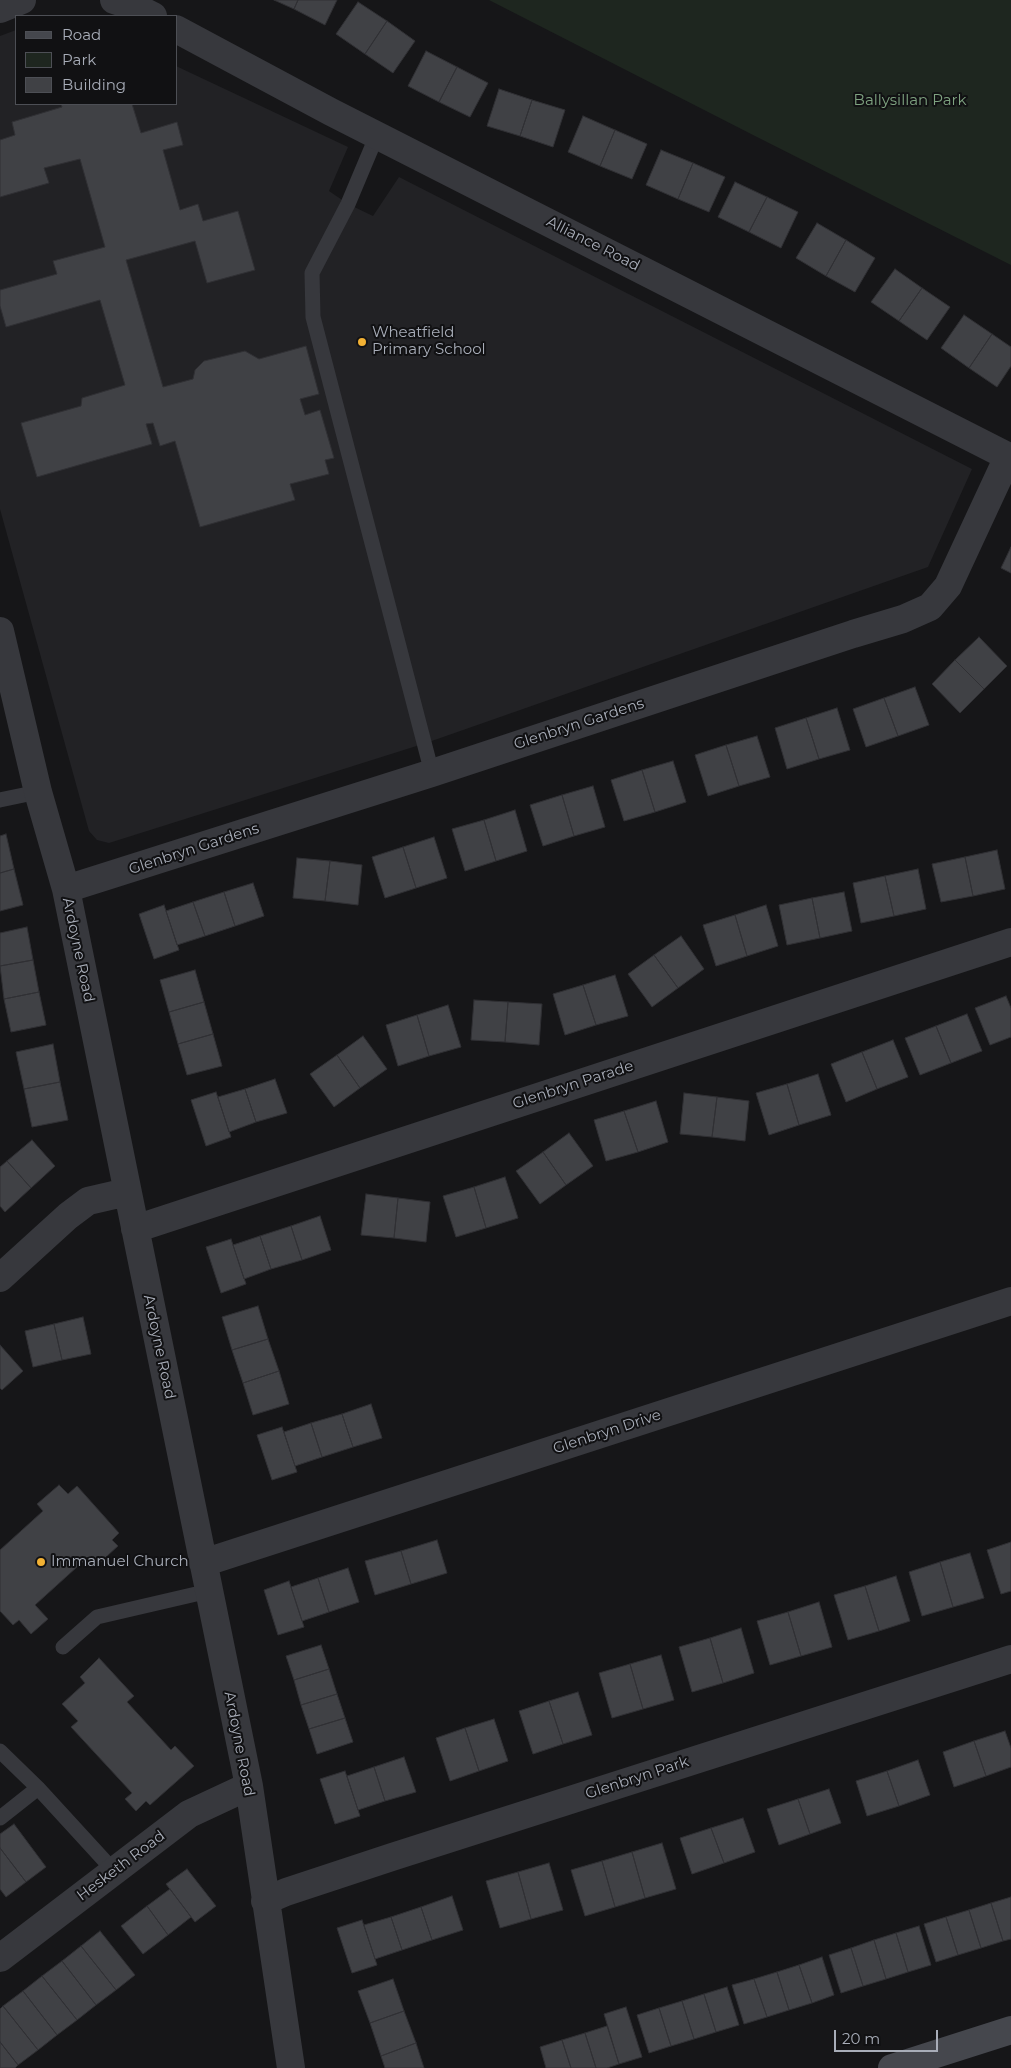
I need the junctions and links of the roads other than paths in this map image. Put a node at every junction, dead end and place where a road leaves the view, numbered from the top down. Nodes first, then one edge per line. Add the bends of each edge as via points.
1 (22, 0) edge
2 (114, 0) edge
3 (0, 9) edge
4 (151, 15) edge
5 (178, 30) edge
6 (377, 135) junction
7 (1010, 457) edge
8 (0, 632) edge
9 (432, 773) junction
10 (38, 792) junction
11 (0, 800) edge
12 (66, 889) junction
13 (1011, 942) edge
14 (127, 1192) junction
15 (135, 1230) junction
16 (0, 1278) edge
17 (1011, 1301) edge
18 (203, 1564) junction
19 (209, 1591) junction
20 (64, 1647) dead end
21 (1011, 1659) edge
22 (0, 1751) edge
23 (249, 1786) junction
24 (38, 1788) junction
25 (0, 1818) edge
26 (114, 1871) junction
27 (265, 1901) junction
28 (0, 1958) edge
29 (1011, 2030) edge
30 (286, 2067) edge
31 (892, 2068) edge

1 - 3 street
2 - 4 street
5 - 6 street, Alliance Road
6 - 7 street, Alliance Road
6 - 9 lane via 348,204 312,273 313,317
7 - 9 street, Glenbryn Gardens via 948,586 930,607 903,619
8 - 10 street, Ardoyne Road
9 - 12 street, Glenbryn Gardens
10 - 11 lane
10 - 12 street, Ardoyne Road
12 - 14 street, Ardoyne Road
13 - 15 street, Glenbryn Parade
14 - 15 street, Ardoyne Road
14 - 16 street via 88,1201
15 - 18 street, Ardoyne Road
17 - 18 street, Glenbryn Drive
18 - 19 street, Ardoyne Road
19 - 20 lane via 97,1617
19 - 23 street, Ardoyne Road
21 - 27 street, Glenbryn Park
22 - 24 lane
23 - 26 street, Hesketh Road via 189,1814
23 - 27 street, Ardoyne Road
24 - 25 lane
24 - 26 lane
26 - 28 street, Hesketh Road
27 - 30 street, Ardoyne Road
29 - 31 street

